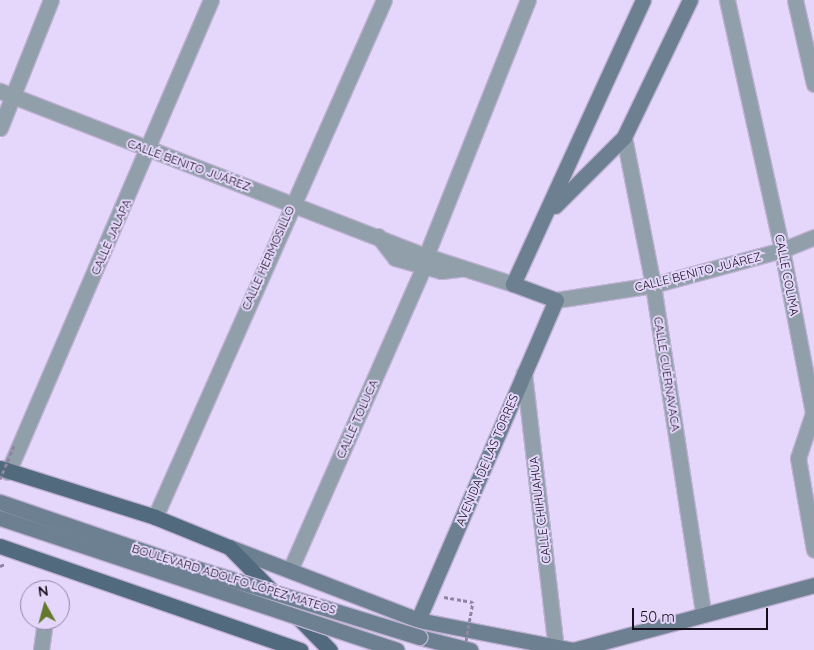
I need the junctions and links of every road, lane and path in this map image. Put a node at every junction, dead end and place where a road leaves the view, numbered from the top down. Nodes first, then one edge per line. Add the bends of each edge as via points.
1 (51, 0) edge
2 (211, 0) edge
3 (384, 0) edge
4 (528, 0) edge
5 (642, 0) edge
6 (690, 0) edge
7 (727, 0) edge
8 (796, 0) edge
9 (814, 84) edge
10 (7, 94) edge
11 (0, 128) edge
12 (624, 137) junction
13 (149, 151) junction
14 (293, 202) junction
15 (548, 212) junction
16 (814, 237) edge
17 (782, 250) junction
18 (425, 262) junction
19 (513, 284) junction
20 (653, 285) junction
21 (556, 300) junction
22 (524, 373) junction
23 (15, 444) dead end
24 (3, 473) edge
25 (0, 502) edge
26 (155, 517) junction
27 (0, 518) edge
28 (0, 546) edge
29 (230, 547) junction
30 (814, 550) edge
31 (290, 570) junction
32 (814, 586) edge
33 (446, 597) dead end
34 (703, 613) junction
35 (418, 620) junction
36 (44, 630) edge
37 (468, 646) edge
38 (546, 648) edge
39 (41, 650) edge
40 (301, 650) edge
41 (330, 650) edge
42 (397, 650) edge
43 (572, 650) edge

1 - 10 street
2 - 13 street, CALLE JALAPA
3 - 14 street, CALLE HERMOSILLO
4 - 18 street, CALLE TOLUCA
5 - 15 main road
6 - 12 main road
7 - 17 street, CALLE COLIMA
8 - 9 street
10 - 11 street
10 - 13 street, CALLE BENITO JUÁREZ
12 - 15 main road
12 - 20 street, CALLE CUERNAVACA
13 - 14 street, CALLE BENITO JUÁREZ
13 - 24 street, CALLE JALAPA
14 - 18 street, CALLE BENITO JUÁREZ via 378,236
14 - 26 street, CALLE HERMOSILLO
15 - 19 main road
16 - 17 street, CALLE BENITO JUÁREZ
17 - 20 street, CALLE BENITO JUÁREZ
17 - 30 street, CALLE COLIMA via 813,413 798,458
18 - 19 street, CALLE BENITO JUÁREZ via 465,268
18 - 31 street, CALLE TOLUCA
19 - 21 main road, CALLE BENITO JUÁREZ
20 - 21 street, CALLE BENITO JUÁREZ
20 - 34 street, CALLE CUERNAVACA
21 - 22 main road, AVENIDA DE LAS TORRES
22 - 35 main road, AVENIDA DE LAS TORRES
22 - 38 street, CALLE CHIHUAHUA
23 - 24 path, bridge
24 - 26 main road, BOULEVARD ADOLFO LÓPEZ MATEOS
25 - 37 main road, BOULEVARD ADOLFO LÓPEZ MATEOS, bridge via 169,560
26 - 29 main road, BOULEVARD ADOLFO LÓPEZ MATEOS
27 - 42 main road, BOULEVARD ADOLFO LÓPEZ MATEOS, bridge
28 - 40 main road
29 - 31 main road, BOULEVARD ADOLFO LÓPEZ MATEOS
29 - 41 main road
31 - 35 main road, BOULEVARD ADOLFO LÓPEZ MATEOS
32 - 34 main road
33 - 37 path, bridge via 473,602
34 - 43 main road
35 - 38 main road, BOULEVARD ADOLFO LÓPEZ MATEOS
36 - 39 street
38 - 43 main road, BOULEVARD ADOLFO LÓPEZ MATEOS

